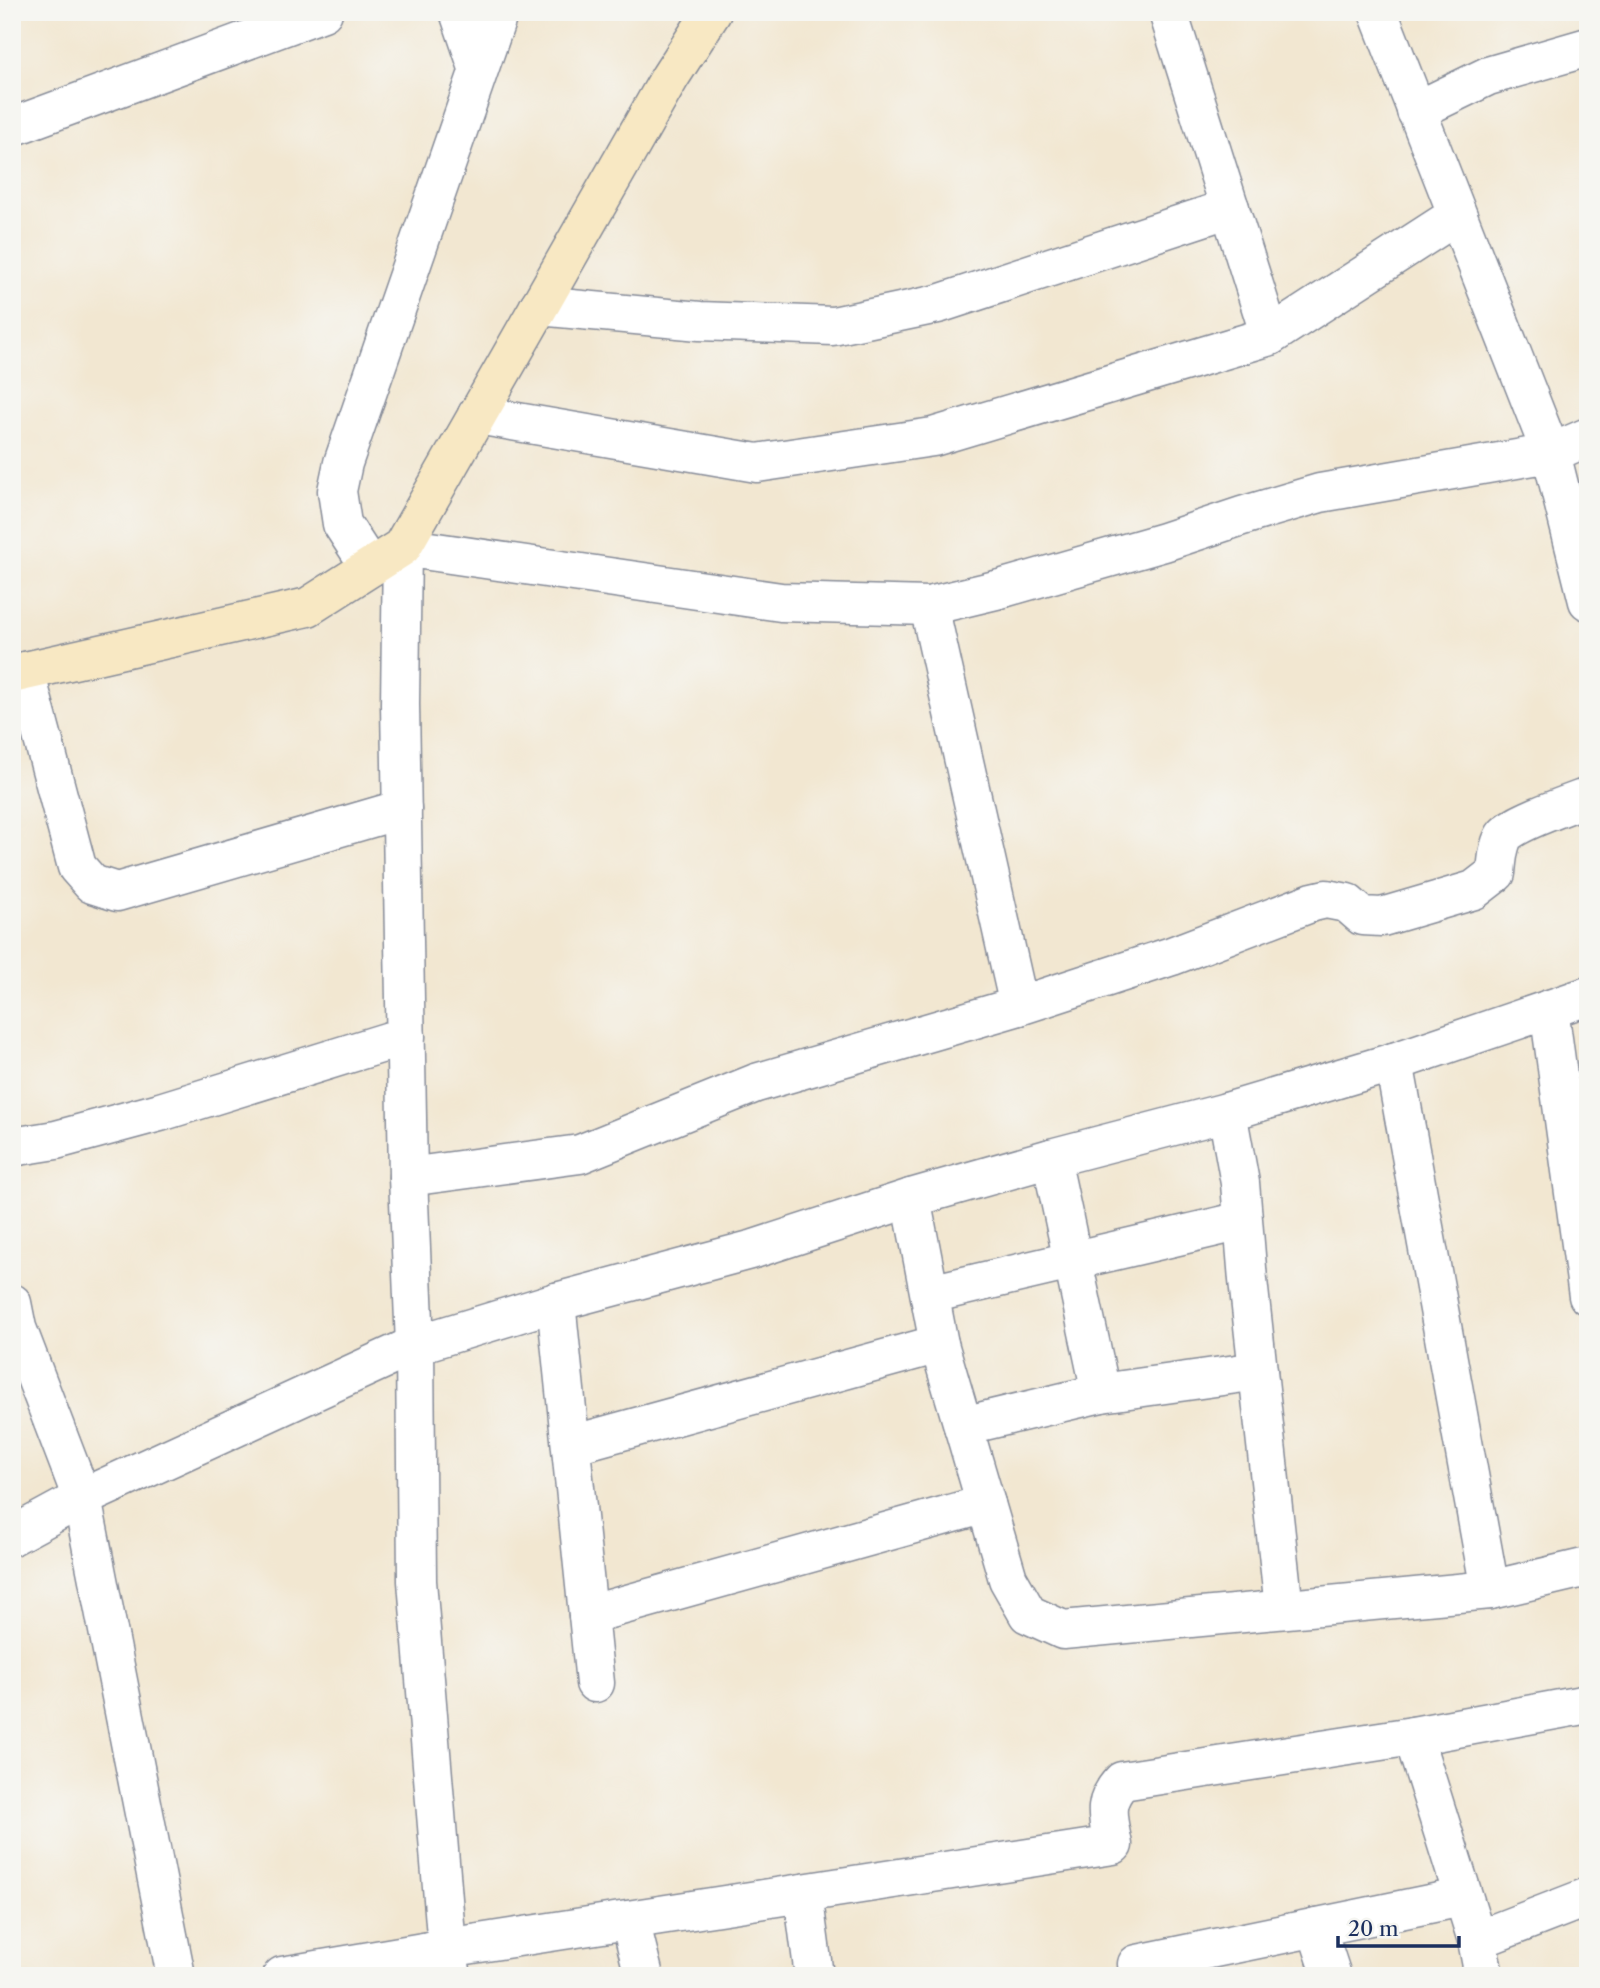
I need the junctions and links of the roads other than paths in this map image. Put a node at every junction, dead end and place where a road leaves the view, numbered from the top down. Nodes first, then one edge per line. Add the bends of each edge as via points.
1 (323, 12) edge
2 (459, 12) edge
3 (499, 12) edge
4 (712, 12) edge
5 (1168, 12) edge
6 (1378, 12) edge
7 (1588, 47) edge
8 (478, 68) junction
9 (1416, 111) junction
10 (12, 127) edge
11 (1230, 208) junction
12 (1457, 215) junction
13 (539, 306) junction
14 (1270, 336) junction
15 (477, 415) junction
16 (1588, 438) edge
17 (1551, 453) junction
18 (402, 547) junction
19 (370, 568) junction
20 (1588, 601) edge
21 (929, 606) junction
22 (19, 672) edge
23 (1588, 797) edge
24 (402, 809) junction
25 (1588, 996) edge
26 (1020, 1006) junction
27 (1549, 1009) junction
28 (406, 1037) junction
29 (1394, 1062) junction
30 (1227, 1112) junction
31 (12, 1147) edge
32 (1051, 1158) junction
33 (408, 1177) junction
34 (911, 1198) junction
35 (1242, 1221) junction
36 (1073, 1261) junction
37 (930, 1294) junction
38 (1588, 1296) edge
39 (556, 1302) junction
40 (12, 1303) edge
41 (939, 1343) junction
42 (415, 1345) junction
43 (1258, 1371) junction
44 (1101, 1393) junction
45 (962, 1426) junction
46 (571, 1445) junction
47 (82, 1499) junction
48 (986, 1503) junction
49 (12, 1536) edge
50 (1588, 1567) edge
51 (1490, 1590) junction
52 (1284, 1608) junction
53 (588, 1615) junction
54 (596, 1683) dead end
55 (1588, 1704) edge
56 (1413, 1736) junction
57 (803, 1893) junction
58 (1463, 1897) junction
59 (1588, 1897) edge
60 (630, 1920) junction
61 (1316, 1927) junction
62 (1481, 1958) edge
63 (449, 1962) edge
64 (1137, 1964) dead end
65 (176, 1976) edge
66 (282, 1976) edge
67 (644, 1976) edge
68 (814, 1976) edge
69 (1332, 1976) edge

1 - 10 street
2 - 8 street
3 - 8 street
4 - 13 street
5 - 11 street
6 - 9 street
7 - 9 street via 1488,76
8 - 19 street via 343,463 337,491 342,524
9 - 12 street
11 - 13 street via 938,304 833,327
11 - 14 street
12 - 14 street
12 - 17 street
13 - 15 street
14 - 15 street via 933,437 757,463
15 - 18 street
16 - 17 street
17 - 20 street
17 - 21 street via 1320,493 1139,549
18 - 19 street
18 - 21 street via 781,602
18 - 24 street
19 - 22 street via 308,607
21 - 26 street
22 - 24 street via 77,867 92,884 117,892
23 - 26 street via 1504,835 1496,873 1474,890 1382,917 1362,916 1348,902 1312,902 1171,956
24 - 28 street
25 - 27 street
26 - 33 street via 757,1083 580,1154
27 - 29 street
27 - 38 street
28 - 31 street via 160,1112
28 - 33 street
29 - 30 street
29 - 51 street
30 - 32 street
30 - 35 street
32 - 34 street
32 - 36 street
33 - 42 street
34 - 37 street
34 - 39 street via 754,1249
35 - 36 street
35 - 43 street
36 - 37 street
36 - 44 street
37 - 41 street
39 - 42 street
39 - 46 street
40 - 47 street via 17,1328
41 - 45 street
41 - 46 street
42 - 47 street
42 - 63 street via 417,1581
43 - 44 street
43 - 52 street
44 - 45 street
45 - 48 street
46 - 53 street
47 - 49 street
47 - 65 street
48 - 52 street via 1008,1579 1027,1614 1063,1630
48 - 53 street
50 - 51 street
51 - 52 street
53 - 54 street
55 - 56 street
56 - 57 street via 1122,1781 1111,1792 1107,1812 1113,1845
56 - 58 street
57 - 60 street
57 - 68 street
58 - 61 street
58 - 62 street
59 - 62 street
60 - 63 street
60 - 67 street
61 - 64 street
61 - 69 street
63 - 66 street

